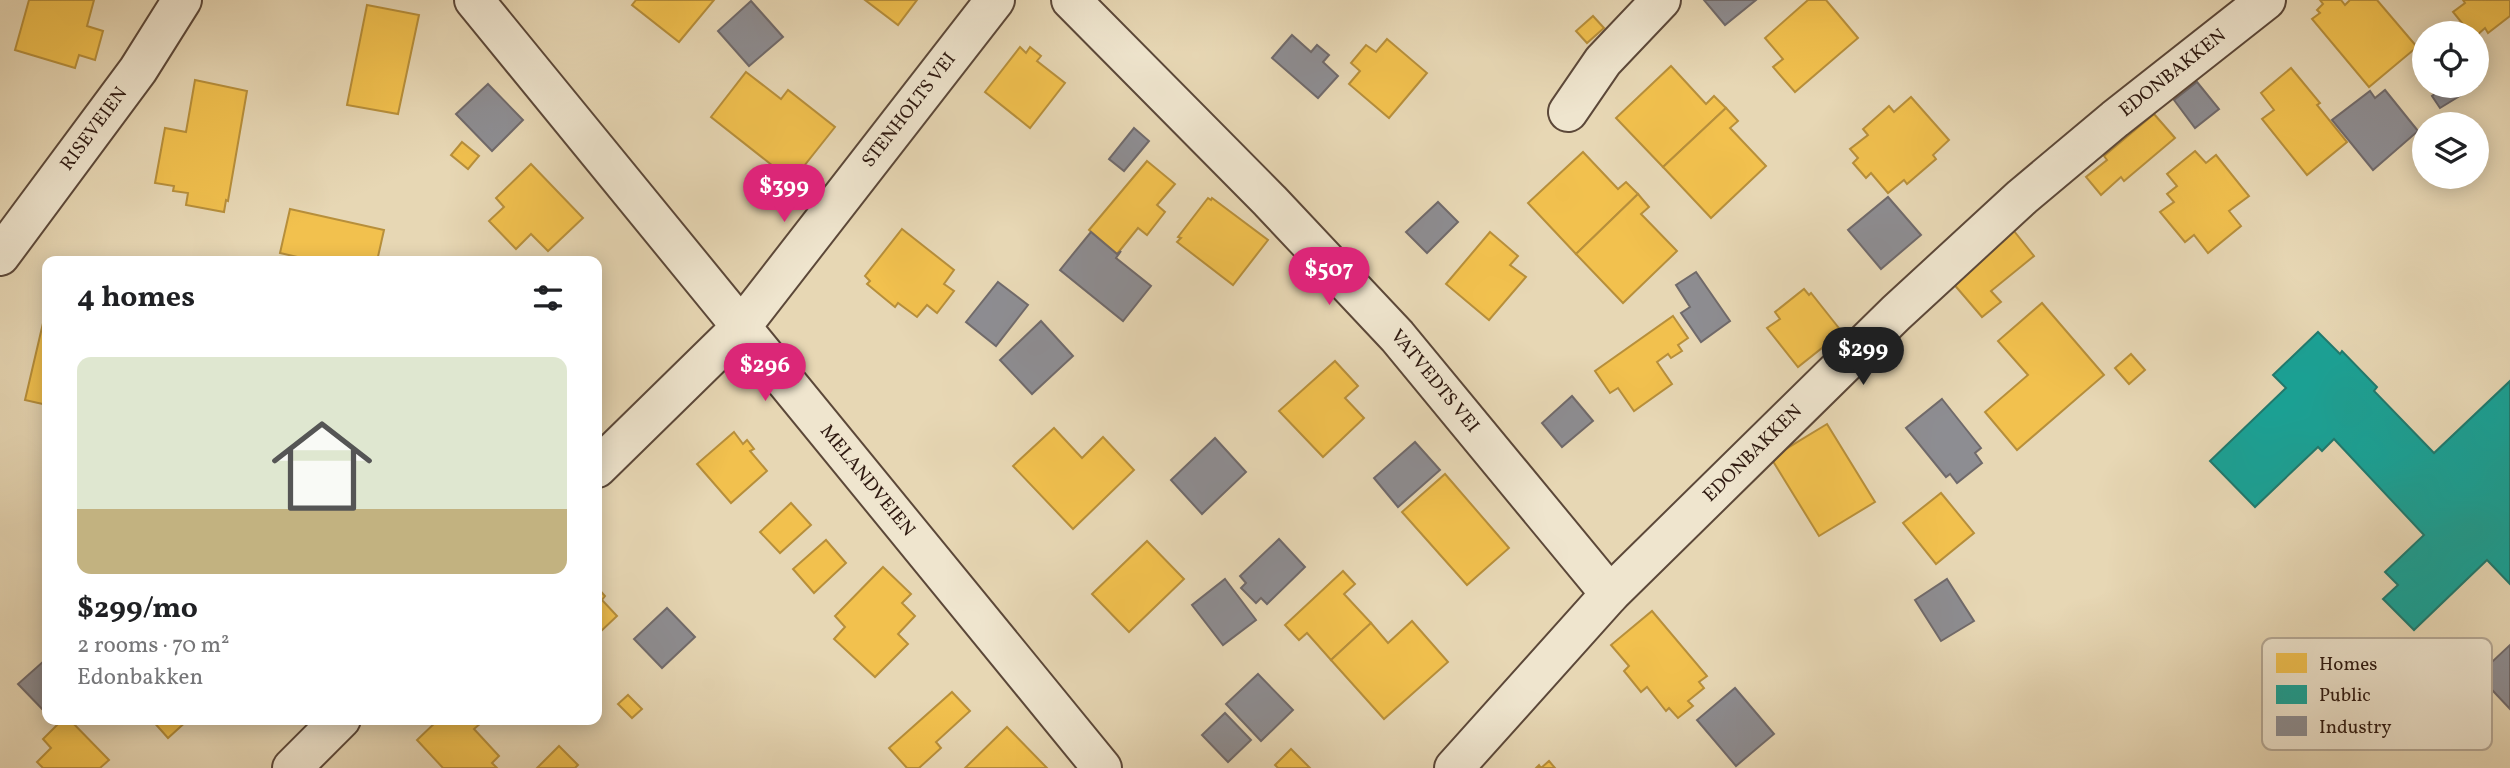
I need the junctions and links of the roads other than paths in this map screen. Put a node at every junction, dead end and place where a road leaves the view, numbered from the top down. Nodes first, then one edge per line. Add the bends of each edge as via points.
1 (182, 0) edge
2 (474, 0) edge
3 (995, 0) edge
4 (1071, 0) edge
5 (1661, 0) edge
6 (2266, 0) edge
7 (1568, 112) dead end
8 (0, 256) edge
9 (741, 327) junction
10 (602, 463) edge
11 (1610, 594) junction
12 (335, 725) edge
13 (292, 768) edge
14 (1102, 768) edge
15 (1454, 768) edge

1 - 8 street, RISEVEIEN via 138,70
2 - 9 street, MELANDVEIEN
3 - 9 street, STENHOLTS VEI
4 - 11 street, VATVEDTS VEI via 1397,336
5 - 7 street via 1603,61
6 - 11 street, EDONBAKKEN via 2022,197 1896,313
9 - 10 street, STENHOLTS VEI
9 - 14 street, MELANDVEIEN
11 - 15 street, EDONBAKKEN
12 - 13 street

